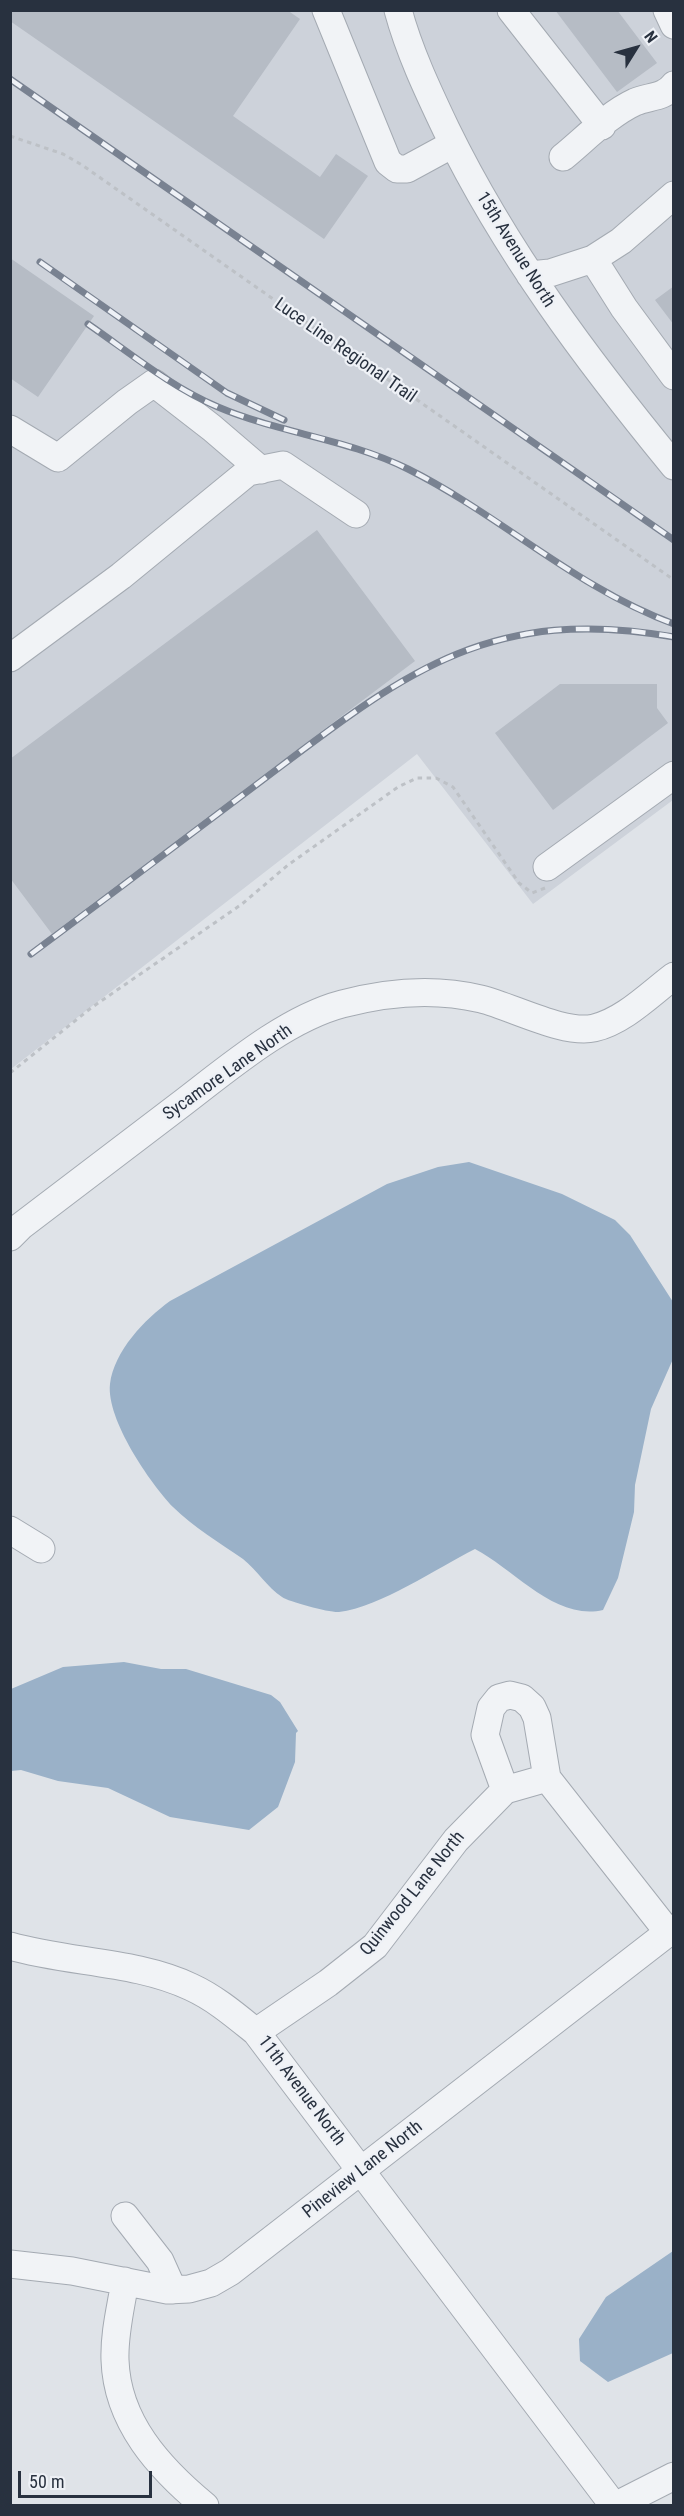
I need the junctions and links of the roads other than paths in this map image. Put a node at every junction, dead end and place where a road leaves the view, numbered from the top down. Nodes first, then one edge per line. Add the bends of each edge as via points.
1 (326, 10) edge
2 (398, 10) edge
3 (511, 10) edge
4 (666, 10) edge
5 (674, 25) edge
6 (674, 86) edge
7 (602, 126) junction
8 (453, 144) junction
9 (563, 157) dead end
10 (674, 195) edge
11 (593, 259) junction
12 (530, 276) junction
13 (674, 376) edge
14 (10, 429) edge
15 (674, 466) edge
16 (261, 470) junction
17 (356, 514) dead end
18 (10, 658) edge
19 (674, 775) edge
20 (547, 867) dead end
21 (674, 976) edge
22 (10, 1237) edge
23 (10, 1530) edge
24 (41, 1549) dead end
25 (547, 1778) junction
26 (505, 1790) junction
27 (671, 1930) edge
28 (10, 1946) edge
29 (256, 2032) junction
30 (361, 2171) junction
31 (124, 2216) dead end
32 (10, 2264) edge
33 (125, 2282) junction
34 (173, 2290) junction
35 (674, 2476) edge
36 (205, 2505) edge
37 (615, 2505) edge

1 - 8 street via 388,162 397,169 407,169
2 - 8 street, 15th Avenue North via 430,96
3 - 7 street
4 - 5 street
6 - 7 street via 636,102
7 - 9 street
8 - 12 street, 15th Avenue North
10 - 11 street via 621,241
11 - 12 street
11 - 13 street
12 - 15 street, 15th Avenue North via 614,394
14 - 16 street via 58,458 154,384
16 - 17 street via 283,465
16 - 18 street via 248,472 121,576
19 - 20 street
21 - 22 street, Sycamore Lane North via 619,1018 582,1031 480,999 434,992 387,995 340,1005 295,1025 240,1060
23 - 24 street
25 - 26 street, Quinwood Lane North
25 - 26 street via 532,1707 522,1698 499,1698 491,1708 484,1735
25 - 27 street
26 - 29 street, Quinwood Lane North via 456,1840 375,1946
27 - 30 street, Pineview Lane North
28 - 29 street, 11th Avenue North via 156,1974 191,1987 224,2006
29 - 30 street, 11th Avenue North
30 - 34 street, Pineview Lane North via 230,2272 200,2286
30 - 37 street, 11th Avenue North
31 - 34 street via 160,2261
32 - 33 street, Pineview Lane North
33 - 34 street, Pineview Lane North
33 - 36 street via 115,2361 121,2396 135,2429 155,2459
35 - 37 street

